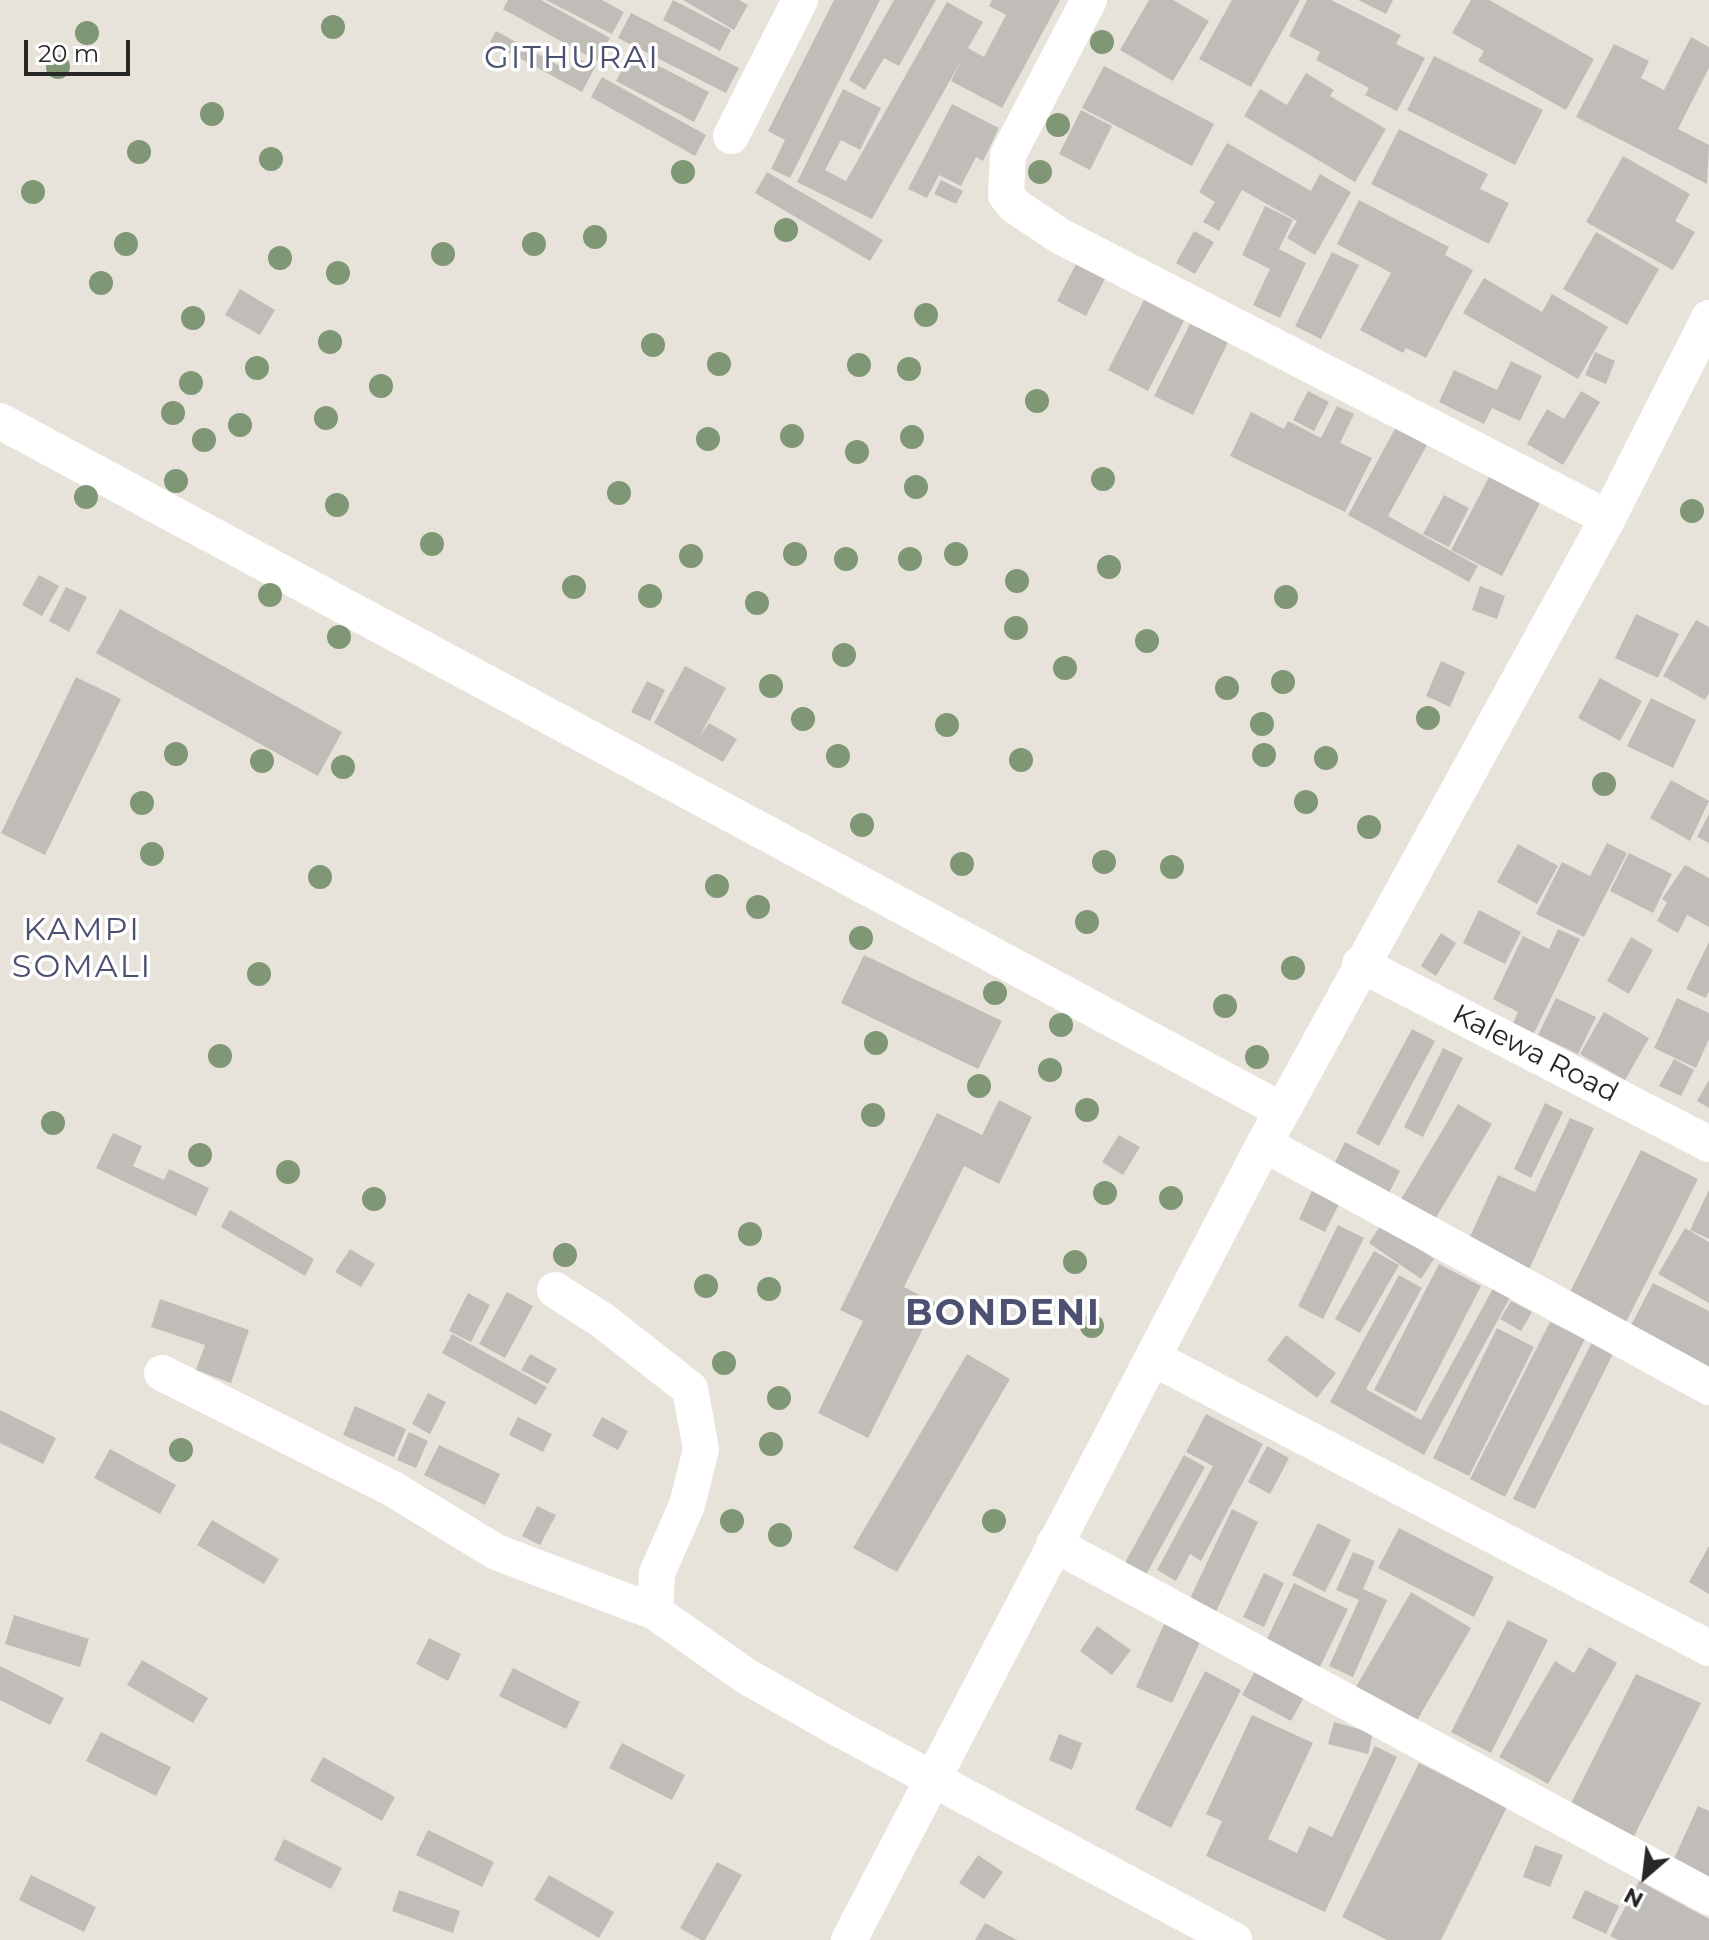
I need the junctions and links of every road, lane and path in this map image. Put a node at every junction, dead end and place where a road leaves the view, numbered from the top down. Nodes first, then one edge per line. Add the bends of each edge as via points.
1 (800, 0) edge
2 (1089, 0) edge
3 (731, 136) dead end
4 (1709, 318) edge
5 (0, 421) edge
6 (1608, 518) junction
7 (1360, 964) junction
8 (1281, 1110) junction
9 (1264, 1144) junction
10 (1709, 1144) edge
11 (555, 1290) dead end
12 (1153, 1358) junction
13 (162, 1373) dead end
14 (1709, 1387) edge
15 (1054, 1544) junction
16 (655, 1612) junction
17 (1709, 1648) edge
18 (934, 1780) junction
19 (1709, 1897) edge
20 (849, 1940) edge
21 (1234, 1940) edge

1 - 3 street
2 - 6 street via 1008,155 1006,195 1015,206 1060,236
4 - 6 street
5 - 8 street
6 - 7 street
7 - 8 street
7 - 10 street, Kalewa Road
8 - 9 street
9 - 12 street
9 - 14 street
11 - 16 street via 690,1389 701,1449 687,1505 657,1573
12 - 15 street
12 - 17 street
13 - 16 street via 393,1489 496,1552
15 - 18 street
15 - 19 street
16 - 18 street via 746,1676
18 - 20 street
18 - 21 street

